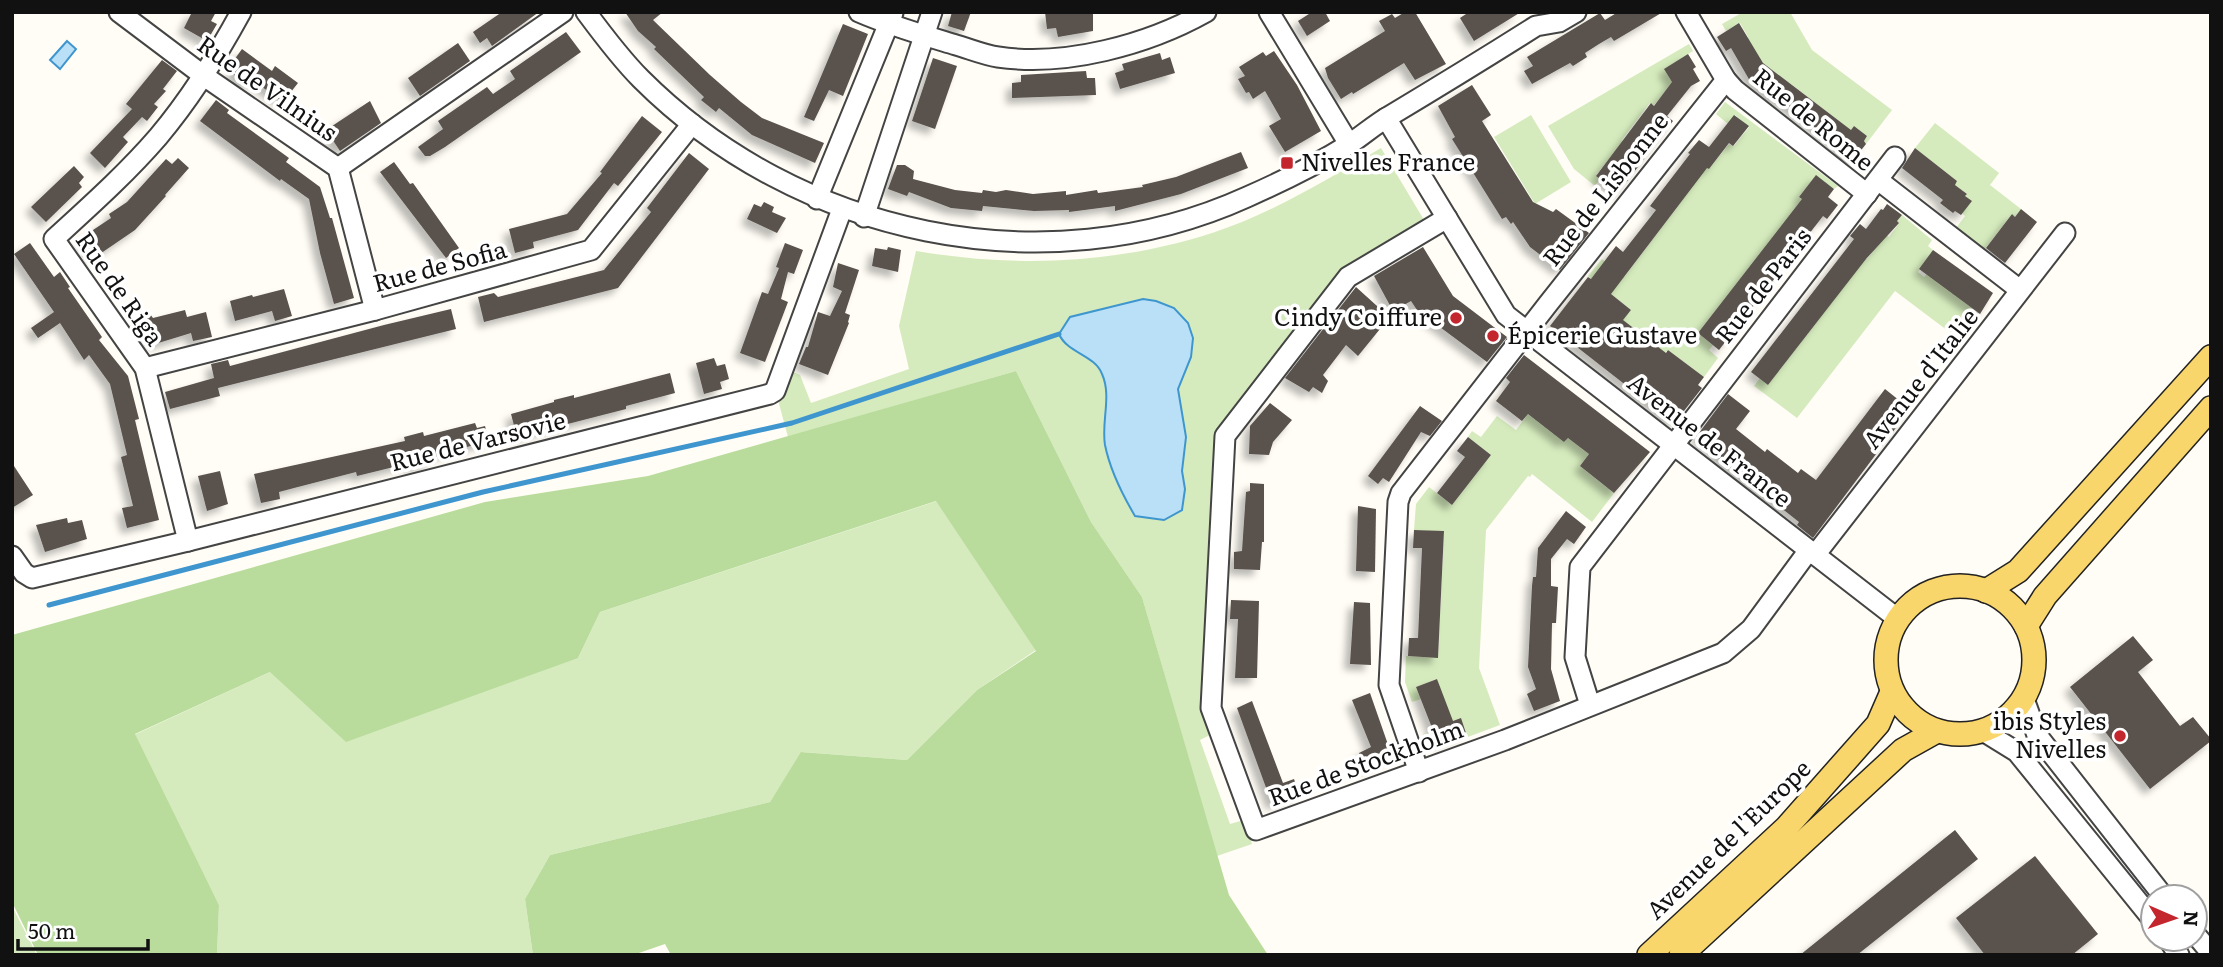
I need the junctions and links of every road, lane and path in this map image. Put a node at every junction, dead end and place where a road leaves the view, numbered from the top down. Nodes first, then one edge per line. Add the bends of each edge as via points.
1 (119, 12) edge
2 (241, 12) edge
3 (563, 12) edge
4 (586, 12) edge
5 (859, 12) edge
6 (932, 12) edge
7 (1206, 12) edge
8 (1269, 12) edge
9 (1576, 12) edge
10 (1686, 12) edge
11 (890, 19) edge
12 (925, 36) junction
13 (204, 76) junction
14 (1726, 80) junction
15 (1386, 118) junction
16 (692, 124) junction
17 (1349, 144) junction
18 (1895, 158) dead end
19 (338, 168) junction
20 (1872, 187) junction
21 (817, 199) junction
22 (842, 209) junction
23 (864, 217) junction
24 (1447, 218) junction
25 (2065, 233) dead end
26 (2020, 290) junction
27 (375, 310) junction
28 (1527, 331) junction
29 (2211, 357) edge
30 (145, 368) junction
31 (2211, 408) edge
32 (1673, 444) junction
33 (188, 541) junction
34 (1812, 552) junction
35 (12, 556) edge
36 (1986, 591) junction
37 (1898, 618) junction
38 (2026, 626) junction
39 (1892, 692) junction
40 (2024, 699) junction
41 (1590, 705) junction
42 (1937, 731) junction
43 (1983, 731) junction
44 (1419, 772) junction
45 (2153, 883) edge
46 (2139, 903) edge
47 (1648, 955) edge
48 (1681, 955) edge

1 - 13 street, Rue de Vilnius
2 - 13 street
3 - 19 street
4 - 16 street via 641,79
5 - 11 street
6 - 12 street
7 - 12 street via 1154,37 1087,54 997,57
8 - 17 street
9 - 15 street via 1559,22 1536,26
10 - 14 street, Rue de Rome
11 - 12 street
11 - 21 street
12 - 23 street
13 - 19 street, Rue de Vilnius
13 - 30 street, Rue de Riga via 150,146 54,239
14 - 20 street, Rue de Rome
14 - 28 street, Rue de Lisbonne
15 - 17 street
15 - 24 street, Avenue de France
16 - 21 street via 771,176
16 - 27 street, Rue de Sofia via 592,250
17 - 23 street via 1246,198 1155,228 1108,237 999,242 922,232
18 - 20 street, Rue de Paris
19 - 27 street, Rue de Vilnius
20 - 26 street, Rue de Rome
20 - 32 street, Rue de Paris
21 - 22 street
22 - 23 street
22 - 33 street, Rue de Varsovie via 775,391
24 - 28 street, Avenue de France via 1506,315
24 - 44 street, Rue de Stockholm via 1348,277 1225,436 1211,708 1255,830
25 - 26 street, Avenue d'Italie
26 - 34 street, Avenue d'Italie
27 - 30 street, Rue de Sofia
28 - 32 street, Avenue de France
28 - 44 street, Rue de Lisbonne via 1398,502 1389,685
29 - 36 main road via 2018,570
30 - 33 street, Rue de Riga
31 - 38 main road via 2045,596
32 - 34 street, Avenue de France
32 - 41 street, Rue de Paris via 1580,567 1575,657
33 - 35 street, Rue de Varsovie via 32,578
34 - 37 street, Avenue de France
34 - 41 street, Rue de Stockholm via 1751,629 1723,653
36 - 37 main road via 1954,586 1923,595
36 - 38 main road via 2009,605
37 - 39 main road via 1888,640 1885,667
38 - 40 main road via 2034,666
39 - 42 main road via 1919,723
39 - 47 main road, Avenue de l'Europe via 1878,724 1786,828
40 - 43 main road via 2003,720
40 - 45 street via 2037,735
41 - 44 street, Rue de Stockholm
42 - 43 main road via 1960,735
42 - 48 main road, Avenue de l'Europe via 1903,750
43 - 46 street via 2017,752

